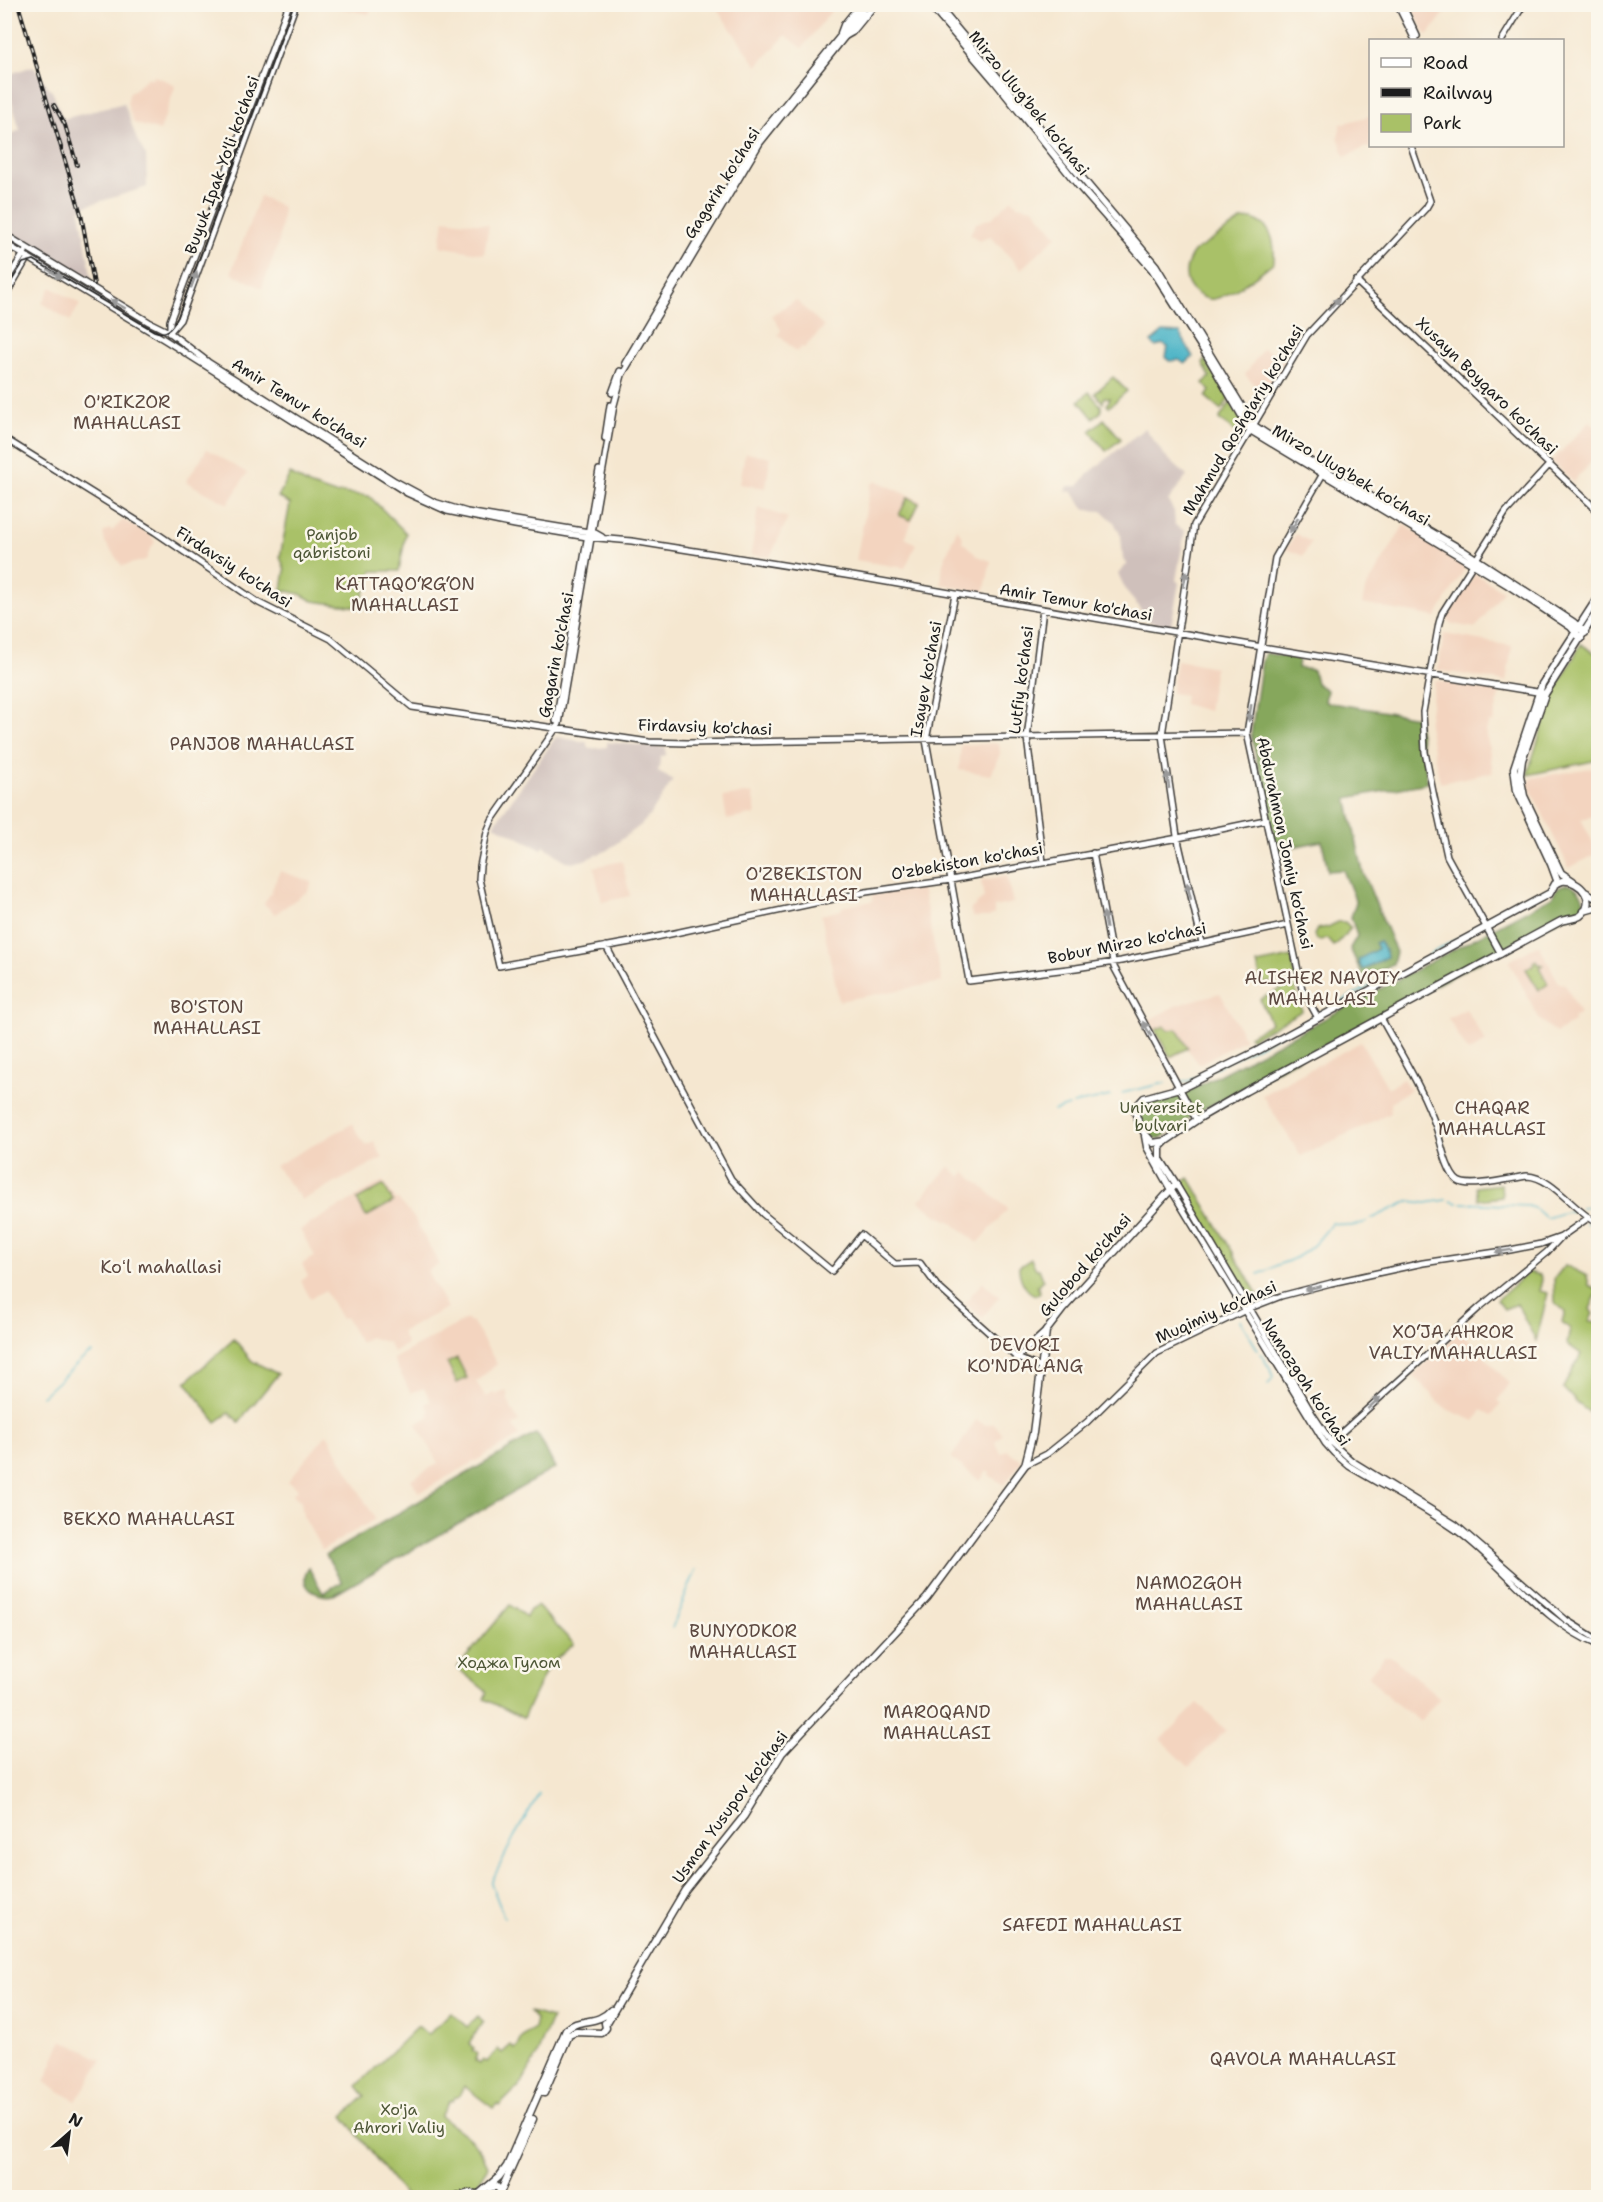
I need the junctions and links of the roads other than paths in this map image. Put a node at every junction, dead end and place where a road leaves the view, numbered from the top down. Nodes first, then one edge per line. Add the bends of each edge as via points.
1 (289, 4) edge
2 (296, 4) edge
3 (864, 4) edge
4 (873, 4) edge
5 (929, 4) edge
6 (936, 4) edge
7 (1397, 4) edge
8 (1402, 4) edge
9 (1524, 4) edge
10 (843, 34) junction
11 (1416, 39) edge
12 (1417, 39) edge
13 (1503, 39) edge
14 (1411, 147) edge
15 (4, 234) edge
16 (4, 243) edge
17 (29, 249) junction
18 (22, 254) junction
19 (28, 258) junction
20 (1356, 281) junction
21 (4, 284) edge
22 (4, 298) edge
23 (170, 332) junction
24 (165, 340) junction
25 (1251, 427) junction
26 (4, 438) edge
27 (358, 459) junction
28 (1550, 464) junction
29 (1325, 472) junction
30 (1599, 511) edge
31 (589, 535) junction
32 (1475, 561) junction
33 (955, 595) junction
34 (1599, 597) edge
35 (1043, 609) junction
36 (1599, 610) edge
37 (1176, 632) junction
38 (1581, 633) junction
39 (1259, 647) junction
40 (1431, 674) junction
41 (1542, 693) junction
42 (555, 729) junction
43 (1247, 733) junction
44 (1162, 735) junction
45 (1027, 738) junction
46 (926, 740) junction
47 (1264, 818) junction
48 (1178, 838) junction
49 (1093, 853) junction
50 (1043, 862) junction
51 (1554, 872) junction
52 (951, 880) junction
53 (1573, 882) junction
54 (1557, 883) junction
55 (1585, 892) junction
56 (1550, 893) junction
57 (1599, 899) edge
58 (1599, 907) edge
59 (1584, 911) junction
60 (1288, 925) junction
61 (1486, 927) junction
62 (1202, 943) junction
63 (606, 946) junction
64 (1501, 954) junction
65 (1113, 961) junction
66 (499, 966) joint
67 (969, 981) joint
68 (1318, 1018) junction
69 (1381, 1018) junction
70 (1179, 1089) junction
71 (1196, 1119) junction
72 (1145, 1135) junction
73 (1166, 1141) junction
74 (1173, 1186) junction
75 (1588, 1218) junction
76 (1599, 1222) edge
77 (1561, 1237) junction
78 (1247, 1310) junction
79 (1046, 1331) junction
80 (1017, 1358) junction
81 (1042, 1368) junction
82 (1329, 1444) junction
83 (1025, 1465) junction
84 (949, 1568) joint
85 (1599, 1640) edge
86 (1599, 1645) edge
87 (622, 1995) junction
88 (598, 2020) junction
89 (606, 2024) junction
90 (597, 2032) junction
91 (499, 2177) junction
92 (479, 2194) junction
93 (495, 2194) edge
94 (453, 2198) edge

1 - 23 main road, Buyuk Ipak Yo'li ko'chasi via 170,321
23 -> 2 main road, Buyuk Ipak Yo'li ko'chasi via 180,320
3 - 10 main road via 844,25
4 - 10 main road via 852,32
5 - 25 main road, Mirzo Ulug'bek ko'chasi via 1152,269
6 - 25 main road, Mirzo Ulug'bek ko'chasi via 1156,266
7 - 11 main road
8 - 12 main road
9 - 13 main road
10 - 31 main road, Gagarin ko'chasi via 760,143 622,375
14 - 20 main road, Mahmud Qoshg'ariy ko'chasi via 1430,201
15 - 17 main road, Amir Temur ko'chasi
16 - 18 main road, Amir Temur ko'chasi
17 - 18 main road
17 - 19 main road
23 -> 17 main road, Amir Temur ko'chasi
18 - 19 main road, Amir Temur ko'chasi
18 - 21 main road
19 - 22 main road
19 -> 24 main road, Amir Temur ko'chasi
25 -> 20 main road, Mahmud Qoshg'ariy ko'chasi via 1307,335
20 - 28 main road, Xusayn Boyqaro ko'chasi
23 - 24 main road, Buyuk Ipak Yo'li ko'chasi
23 - 27 main road, Amir Temur ko'chasi via 208,362
24 - 27 main road, Amir Temur ko'chasi
25 - 29 main road, Mirzo Ulug'bek ko'chasi
37 -> 25 main road, Mahmud Qoshg'ariy ko'chasi via 1194,525
26 - 42 main road, Firdavsiy ko'chasi via 205,564 259,603 331,639 412,707
27 - 31 main road, Amir Temur ko'chasi via 407,493 447,512
28 - 30 main road, Xusayn Boyqaro ko'chasi
28 - 32 main road via 1506,512
29 - 32 main road, Mirzo Ulug'bek ko'chasi
29 -> 39 main road, Abdurahmon Jomiy ko'chasi via 1275,558
31 - 33 main road, Amir Temur ko'chasi
31 - 42 main road, Gagarin ko'chasi via 566,693
32 - 38 main road, Mirzo Ulug'bek ko'chasi
32 - 40 main road via 1441,616
33 - 35 main road, Amir Temur ko'chasi
33 - 46 main road, Isayev ko'chasi
34 - 38 main road
35 - 37 main road, Amir Temur ko'chasi
35 - 45 main road, Lutfiy ko'chasi
36 - 38 main road
37 - 39 main road, Amir Temur ko'chasi
37 - 44 main road, Mahmud Qoshg'ariy ko'chasi
38 - 41 main road
39 - 40 main road, Amir Temur ko'chasi
39 -> 43 main road, Abdurahmon Jomiy ko'chasi
40 - 41 main road, Amir Temur ko'chasi
40 - 61 main road via 1423,728 1440,831 1447,856
41 - 51 main road via 1516,759 1514,777 1519,797
41 - 53 main road via 1522,760 1520,783 1561,873
42 - 46 main road, Firdavsiy ko'chasi via 648,742
42 - 66 main road, Gagarin ko'chasi via 487,832 479,879
43 - 44 main road
43 - 47 main road, Abdurahmon Jomiy ko'chasi
44 - 45 main road, Firdavsiy ko'chasi
48 -> 44 main road, Mahmud Qoshg'ariy ko'chasi
45 - 46 main road, Firdavsiy ko'chasi
45 - 50 main road, Lutfiy ko'chasi
46 - 52 main road, Isayev ko'chasi
47 - 48 main road, O'zbekiston ko'chasi
47 - 60 main road, Abdurahmon Jomiy ko'chasi
48 - 49 main road, O'zbekiston ko'chasi
62 -> 48 main road, Mahmud Qoshg'ariy ko'chasi
49 - 50 main road, O'zbekiston ko'chasi
65 -> 49 main road
50 - 52 main road, O'zbekiston ko'chasi
51 - 54 main road
51 - 56 main road
52 - 63 main road, O'zbekiston ko'chasi via 870,891
52 - 67 main road, Isayev ko'chasi
53 - 54 main road
53 - 55 main road
54 - 56 main road
55 - 57 main road
55 - 59 main road
56 - 61 main road
58 - 59 main road
59 - 64 main road
60 - 62 main road, Bobur Mirzo ko'chasi
60 - 68 main road, Abdurahmon Jomiy ko'chasi via 1302,989
61 - 64 main road
61 - 68 main road
62 - 65 main road, Bobur Mirzo ko'chasi
63 - 66 main road, O'zbekiston ko'chasi
63 - 80 main road via 730,1179 763,1214 832,1271 861,1235 895,1264 920,1263 932,1280
64 - 69 main road
65 - 67 main road, Bobur Mirzo ko'chasi
70 -> 65 main road
68 - 70 main road
69 - 71 main road
69 - 75 main road via 1427,1100 1447,1161 1459,1182 1476,1184 1535,1176
70 - 71 main road
70 - 72 main road via 1144,1098 1136,1104 1137,1121
71 - 73 main road
72 - 73 main road via 1153,1143
72 - 74 main road, Namozgoh ko'chasi via 1147,1147
73 - 74 main road, Namozgoh ko'chasi via 1160,1147 1160,1159
74 - 78 main road, Namozgoh ko'chasi
74 - 79 main road, Gulobod ko'chasi
75 - 76 main road
75 - 77 main road
77 -> 78 main road, Muqimiy ko'chasi via 1331,1283
82 -> 77 main road
78 - 82 main road, Namozgoh ko'chasi
78 - 83 main road, Muqimiy ko'chasi via 1157,1353 1087,1422 1047,1454
79 - 80 main road
79 - 81 main road, Gulobod ko'chasi
80 - 81 main road
81 - 83 main road, Gulobod ko'chasi
82 - 85 main road, Namozgoh ko'chasi via 1456,1525 1566,1620
82 - 86 main road, Namozgoh ko'chasi via 1349,1466 1456,1530 1556,1620
83 - 84 main road, Gulobod ko'chasi
84 - 87 main road, Usmon Yusupov ko'chasi via 912,1615 782,1753 744,1816 685,1890
87 - 88 main road, Usmon Yusupov ko'chasi via 608,2014
87 - 89 main road, Usmon Yusupov ko'chasi
88 - 89 main road
88 - 90 main road via 593,2027
88 - 91 main road via 576,2023 566,2030 519,2141
89 - 90 main road, Usmon Yusupov ko'chasi via 604,2032
90 - 93 main road via 574,2032 567,2038 514,2164
91 - 92 main road
91 - 93 main road
92 - 93 main road
92 - 94 main road

